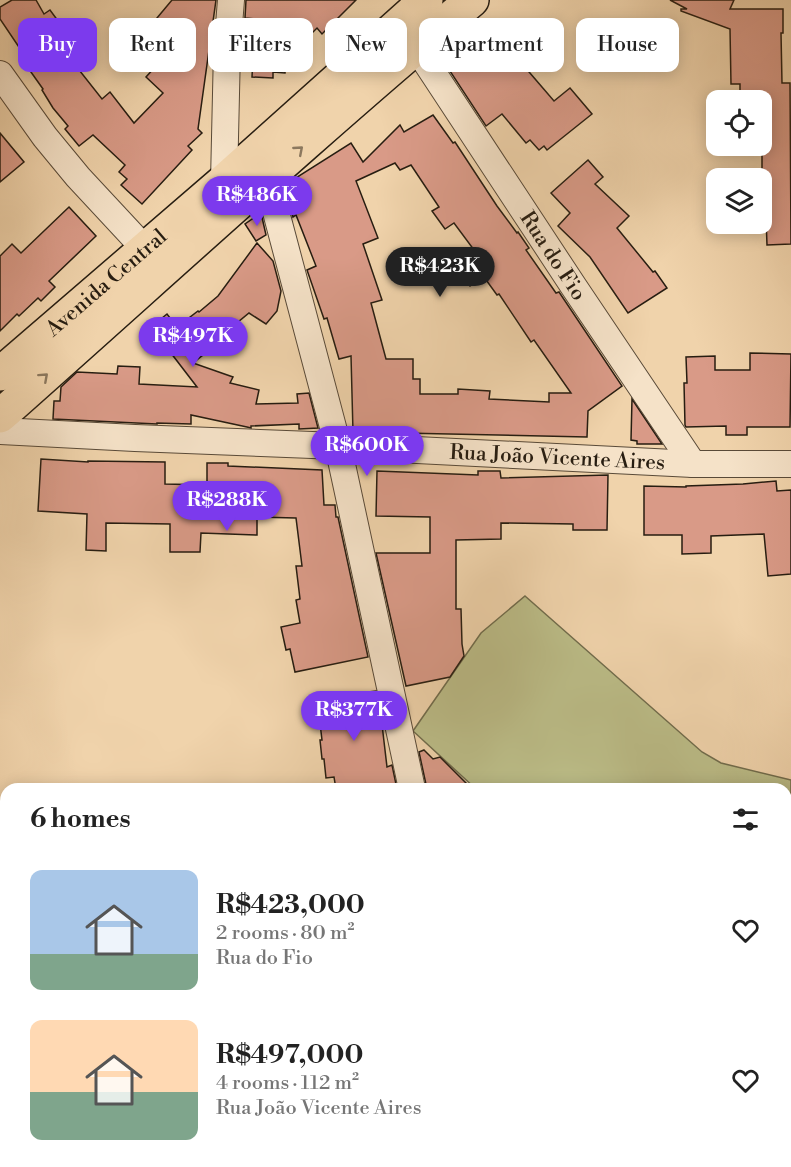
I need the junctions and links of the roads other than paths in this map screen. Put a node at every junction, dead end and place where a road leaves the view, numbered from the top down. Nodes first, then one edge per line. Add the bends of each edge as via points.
1 (231, 0) edge
2 (426, 0) edge
3 (472, 0) edge
4 (408, 35) junction
5 (0, 74) edge
6 (267, 178) junction
7 (224, 181) junction
8 (145, 249) junction
9 (0, 374) edge
10 (0, 416) edge
11 (0, 431) edge
12 (338, 446) junction
13 (693, 464) junction
14 (791, 464) edge
15 (411, 783) edge

1 - 7 street
2 - 4 main road, Avenida Central
3 - 4 main road
6 -> 4 main road
4 - 7 main road, Avenida Central
4 - 13 street, Rua do Fio
5 - 8 street via 78,177
10 -> 6 main road
6 - 12 street
7 - 8 main road, Avenida Central
8 - 9 main road, Avenida Central
11 - 12 street, Rua João Vicente Aires
12 - 13 street, Rua João Vicente Aires
12 - 15 street
13 - 14 street, Rua João Vicente Aires

